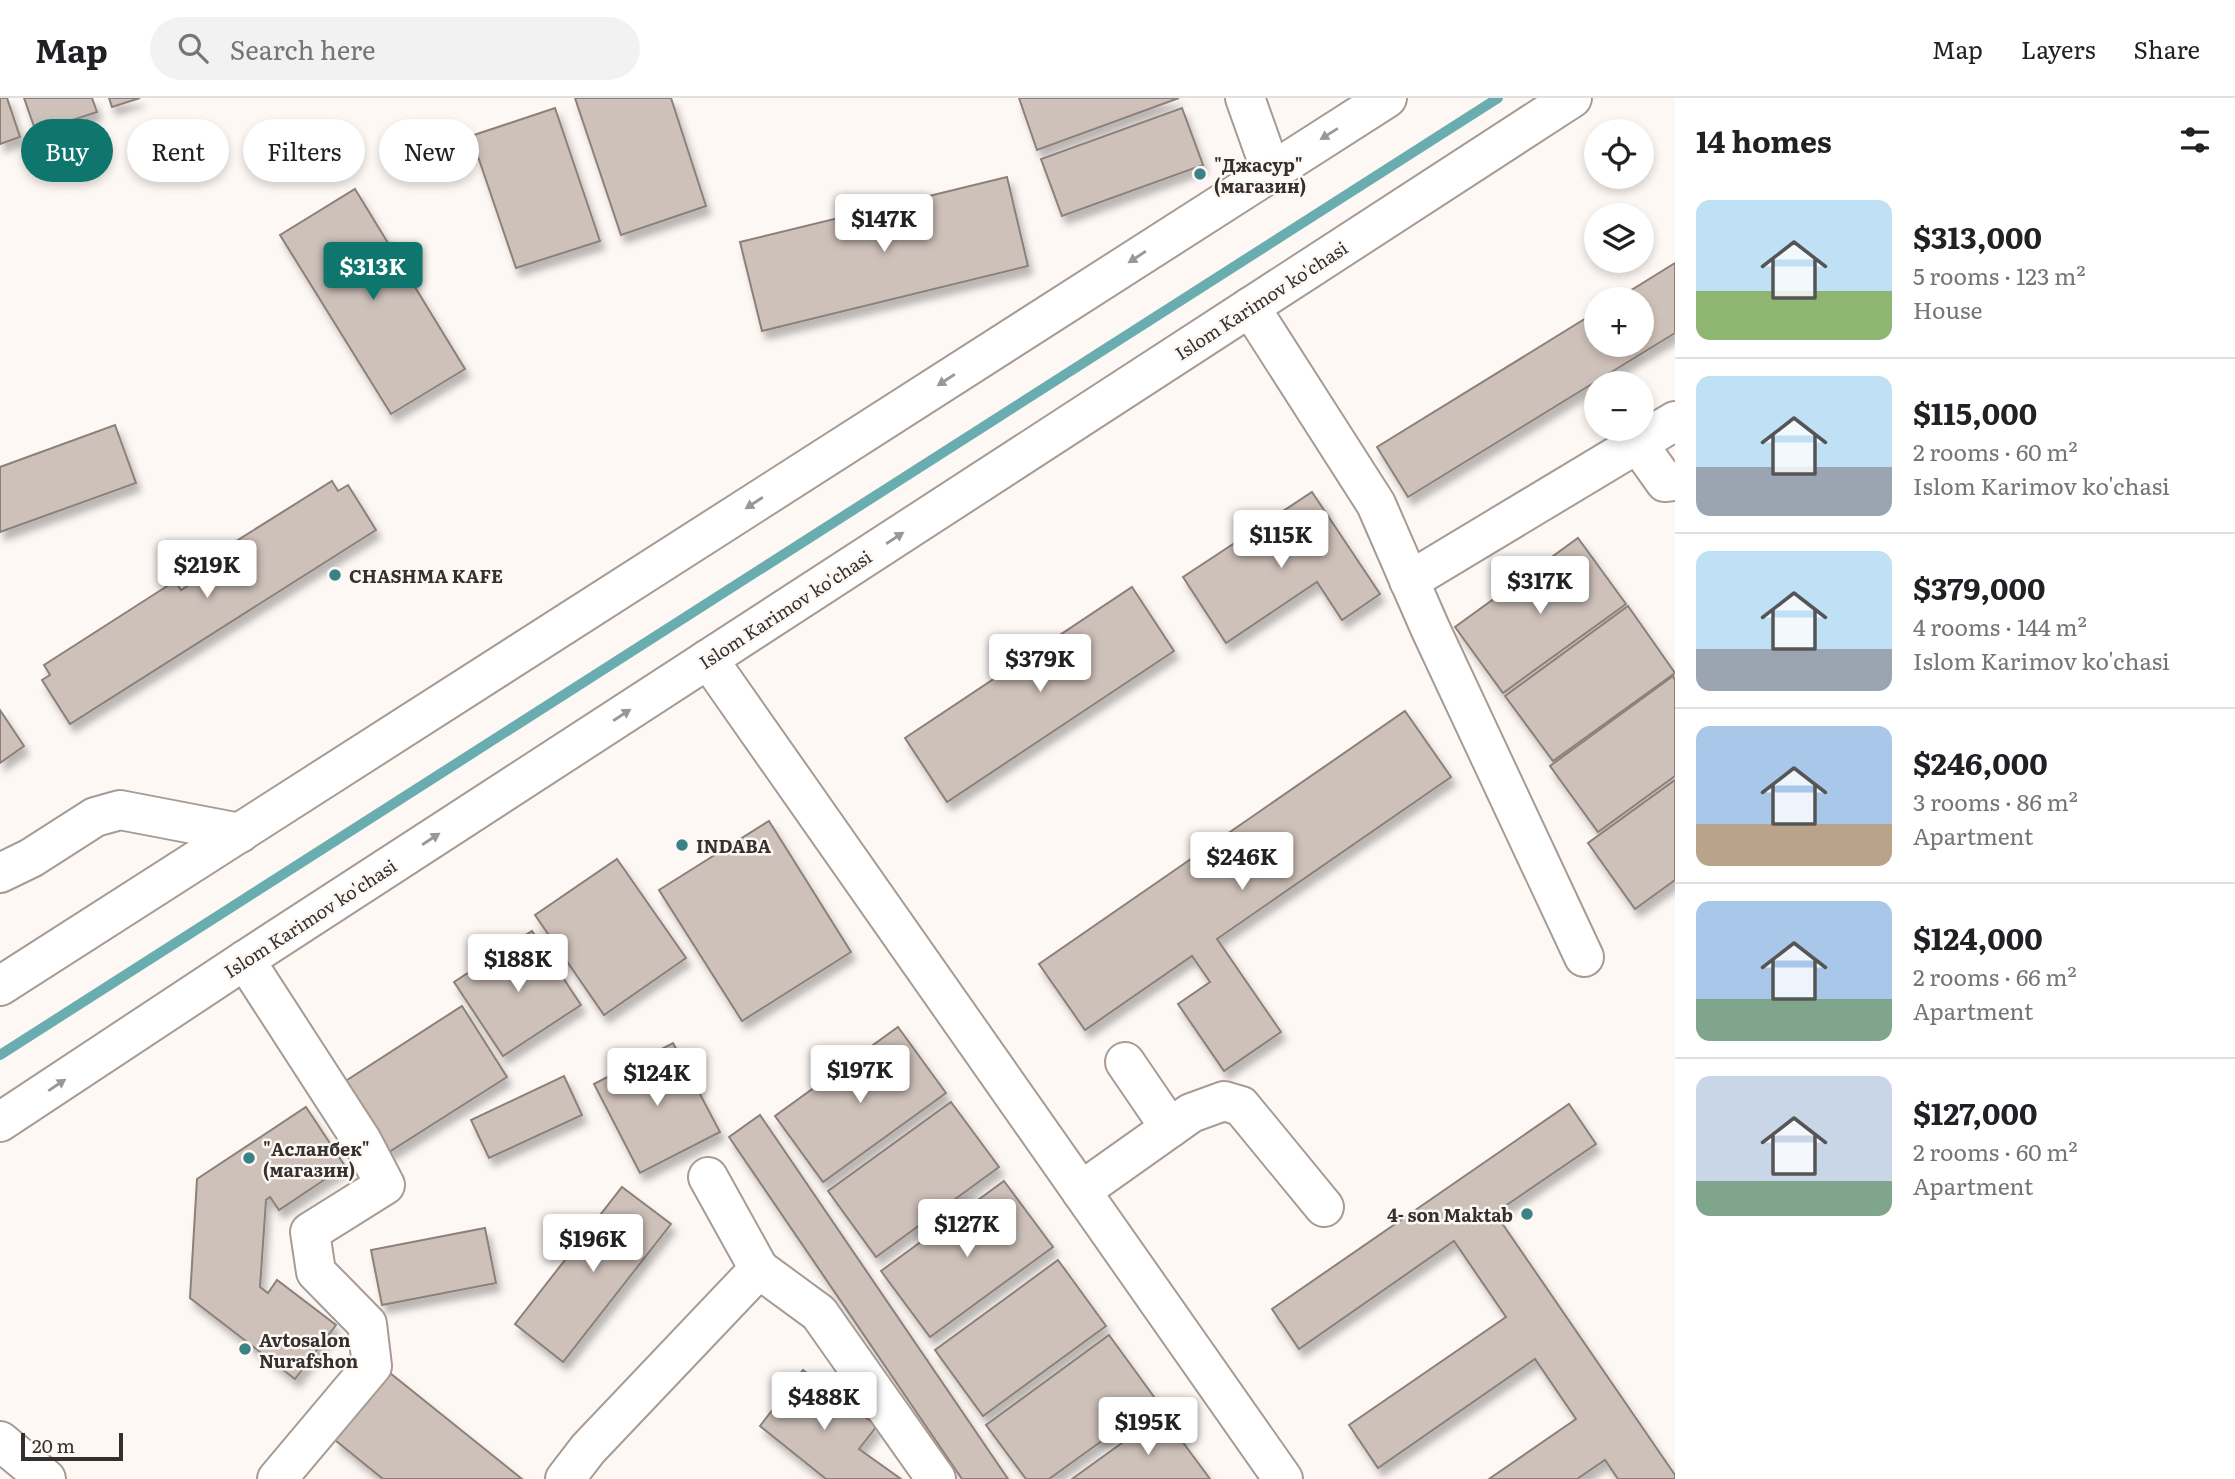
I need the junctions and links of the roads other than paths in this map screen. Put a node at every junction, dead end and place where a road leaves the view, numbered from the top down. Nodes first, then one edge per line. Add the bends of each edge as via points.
1 (1245, 98) edge
2 (1387, 98) edge
3 (1572, 98) edge
4 (1271, 171) junction
5 (1250, 307) junction
6 (1675, 421) edge
7 (1638, 444) junction
8 (1675, 481) edge
9 (1409, 581) junction
10 (708, 659) junction
11 (240, 833) junction
12 (0, 873) edge
13 (1584, 957) dead end
14 (245, 960) junction
15 (0, 986) edge
16 (1125, 1062) dead end
17 (0, 1122) edge
18 (1170, 1128) junction
19 (708, 1177) dead end
20 (1080, 1191) junction
21 (1324, 1207) dead end
22 (759, 1269) junction
23 (0, 1441) edge
24 (46, 1479) edge
25 (277, 1479) edge
26 (565, 1479) edge
27 (936, 1479) edge
28 (1283, 1479) edge

1 - 4 main road
2 -> 4 main road
3 - 5 main road, Islom Karimov ko'chasi
4 -> 11 main road
5 - 9 main road via 1376,504
10 -> 5 main road, Islom Karimov ko'chasi
6 - 7 main road
7 - 8 main road via 1665,482
7 - 9 main road
9 - 13 main road
14 -> 10 main road, Islom Karimov ko'chasi
10 - 20 main road
11 - 12 main road via 120,810 95,817
11 - 15 main road
17 -> 14 main road, Islom Karimov ko'chasi
14 - 25 main road via 362,1141 385,1185 310,1232 316,1272 366,1324 372,1366
16 - 18 main road
18 - 20 main road
18 - 21 main road via 1191,1112 1224,1101 1241,1106
19 - 22 main road
20 - 28 main road
22 - 26 main road
22 - 27 main road via 820,1313
23 - 24 main road

